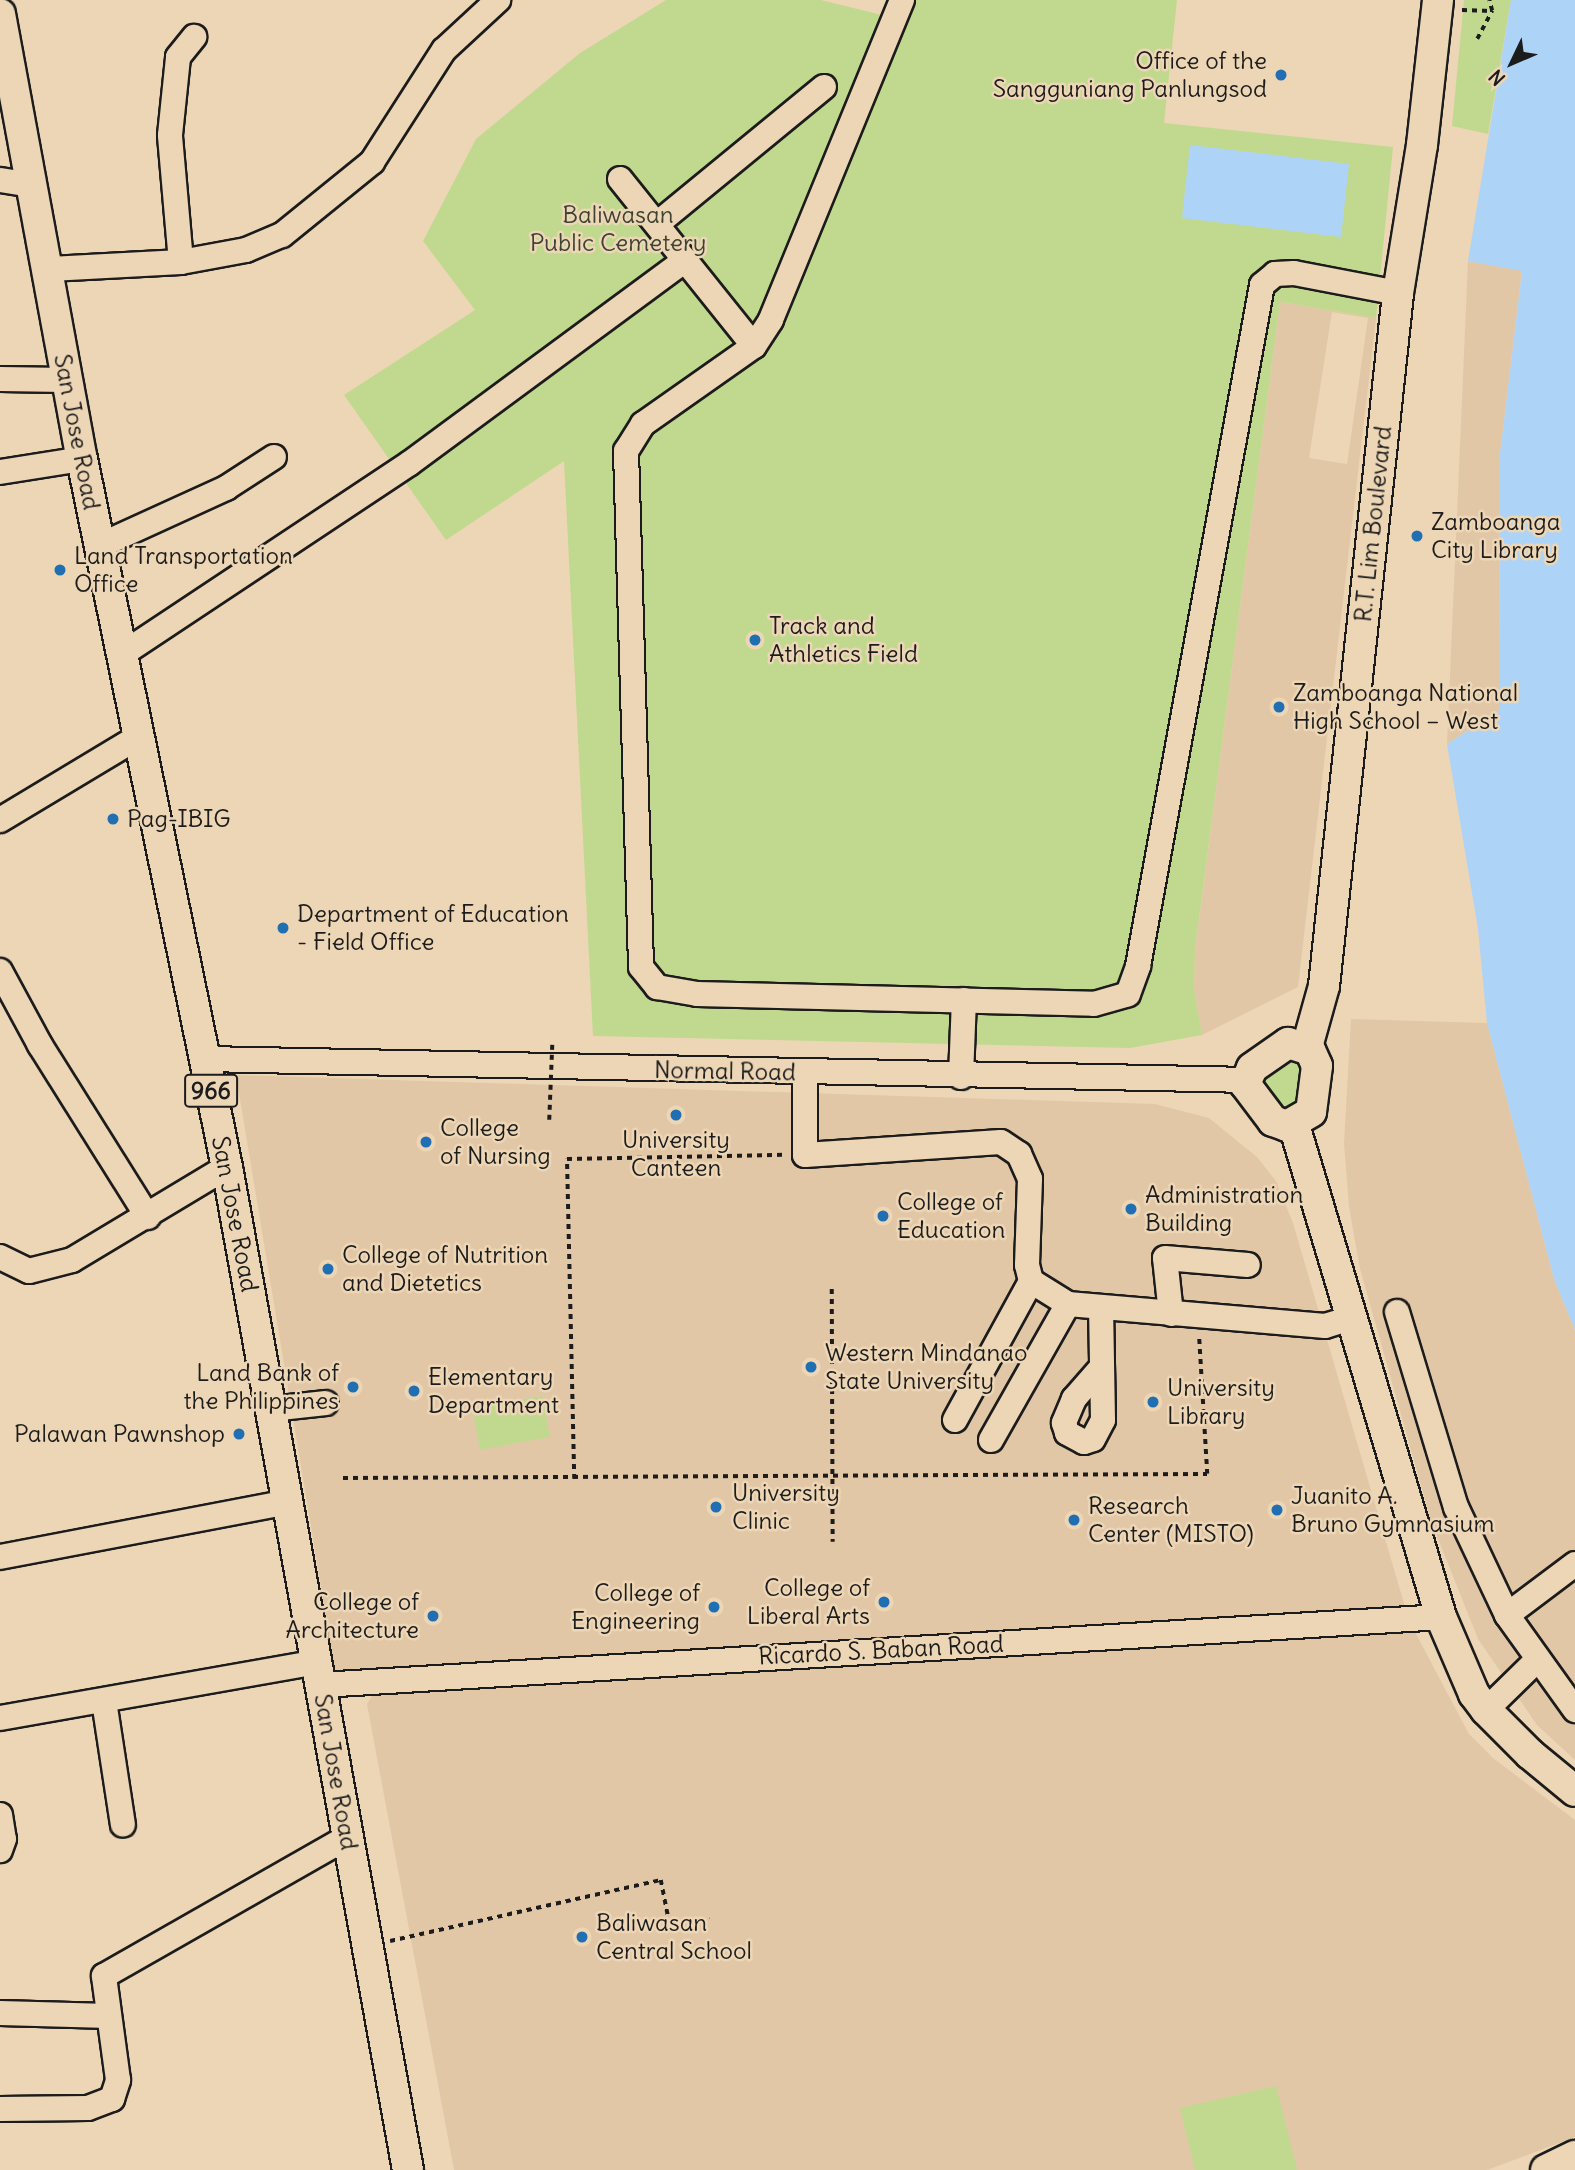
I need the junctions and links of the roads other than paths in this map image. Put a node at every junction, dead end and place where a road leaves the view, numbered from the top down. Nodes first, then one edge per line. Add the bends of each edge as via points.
1 (498, 0) edge
2 (902, 0) edge
3 (1438, 0) edge
4 (0, 14) edge
5 (194, 37) dead end
6 (5, 62) edge
7 (824, 87) dead end
8 (620, 179) dead end
9 (0, 180) edge
10 (33, 186) junction
11 (657, 224) junction
12 (685, 260) junction
13 (181, 262) junction
14 (50, 269) junction
15 (1398, 293) junction
16 (754, 346) junction
17 (0, 379) edge
18 (66, 380) junction
19 (274, 457) dead end
20 (82, 458) junction
21 (0, 472) edge
22 (99, 546) junction
23 (121, 655) junction
24 (138, 737) junction
25 (0, 820) edge
26 (0, 971) edge
27 (964, 1000) junction
28 (1307, 1047) junction
29 (204, 1059) junction
30 (805, 1073) junction
31 (961, 1077) junction
32 (1245, 1080) junction
33 (1294, 1125) junction
34 (227, 1167) junction
35 (148, 1217) junction
36 (0, 1257) edge
37 (1248, 1265) dead end
38 (1031, 1281) junction
39 (1068, 1304) junction
40 (1101, 1308) junction
41 (1397, 1312) dead end
42 (1171, 1314) junction
43 (1352, 1318) junction
44 (1100, 1369) dead end
45 (326, 1403) dead end
46 (271, 1409) junction
47 (955, 1420) dead end
48 (991, 1440) dead end
49 (288, 1502) junction
50 (0, 1557) edge
51 (1575, 1564) edge
52 (1507, 1615) junction
53 (1441, 1617) junction
54 (1536, 1661) junction
55 (319, 1674) junction
56 (104, 1701) junction
57 (1486, 1710) junction
58 (1575, 1710) edge
59 (0, 1718) edge
60 (1575, 1791) edge
61 (0, 1815) edge
62 (124, 1825) dead end
63 (348, 1837) junction
64 (0, 1850) edge
65 (0, 2013) edge
66 (109, 2016) junction
67 (0, 2109) edge
68 (1575, 2156) edge
69 (408, 2170) edge
70 (1546, 2170) edge

1 - 13 street via 444,50 372,162 354,181 264,244
2 - 16 street via 778,308
3 - 15 main road, R.T. Lim Boulevard via 1422,145
4 - 6 main road, San Jose Road / 966
5 - 13 street via 177,57 170,135
6 - 10 main road, San Jose Road / 966
7 - 11 street
8 - 11 street
9 - 10 street
10 - 14 main road, San Jose Road / 966
11 - 12 street
12 - 16 street
12 - 23 street via 410,463
13 - 14 street
14 - 18 main road, San Jose Road / 966
15 - 27 street via 1294,273 1275,274 1262,285 1138,966 1128,994 1094,1004
15 - 28 main road, R.T. Lim Boulevard via 1324,986
16 - 27 street via 643,424 626,451 641,967 657,987 697,995
17 - 18 street
18 - 20 main road, San Jose Road / 966
19 - 22 street via 226,488
20 - 21 street
20 - 22 main road, San Jose Road / 966
22 - 23 main road, San Jose Road / 966
23 - 24 main road, San Jose Road / 966
24 - 25 street
24 - 29 main road, San Jose Road / 966
26 - 35 street via 40,1045
27 - 31 street
28 - 32 main road via 1283,1045 1252,1068
28 - 33 main road via 1317,1061 1312,1108
29 - 30 street, Normal Road
29 - 34 main road, San Jose Road / 966
30 - 31 street, Normal Road
30 - 38 street via 805,1155 1001,1142 1009,1146 1028,1165 1031,1179 1027,1265
31 - 32 street, Normal Road
32 - 33 main road via 1248,1092 1273,1121
33 - 43 main road
34 - 35 street
34 - 46 main road, San Jose Road / 966
35 - 36 street via 72,1260 41,1270 29,1270
37 - 42 street via 1165,1258
38 - 39 street
38 - 47 street
39 - 40 street
39 - 48 street
40 - 42 street
40 - 44 street
41 - 52 street via 1457,1507
42 - 43 street via 1325,1326
43 - 53 main road
45 - 46 street
46 - 49 main road, San Jose Road / 966
49 - 50 street
49 - 55 main road, San Jose Road / 966
51 - 52 street
52 - 54 street
53 - 55 street, Ricardo S. Baban Road
53 - 57 main road
54 - 57 street
54 - 58 street
55 - 56 street, Ricardo S. Baban Road
55 - 63 main road, San Jose Road / 966
56 - 59 street, Ricardo S. Baban Road
56 - 62 street
57 - 60 main road
61 - 64 street via 4,1839
63 - 66 street via 108,1972 103,1989
63 - 69 main road, San Jose Road / 966
65 - 66 street
66 - 67 street via 118,2080 112,2099 88,2108
68 - 70 main road

